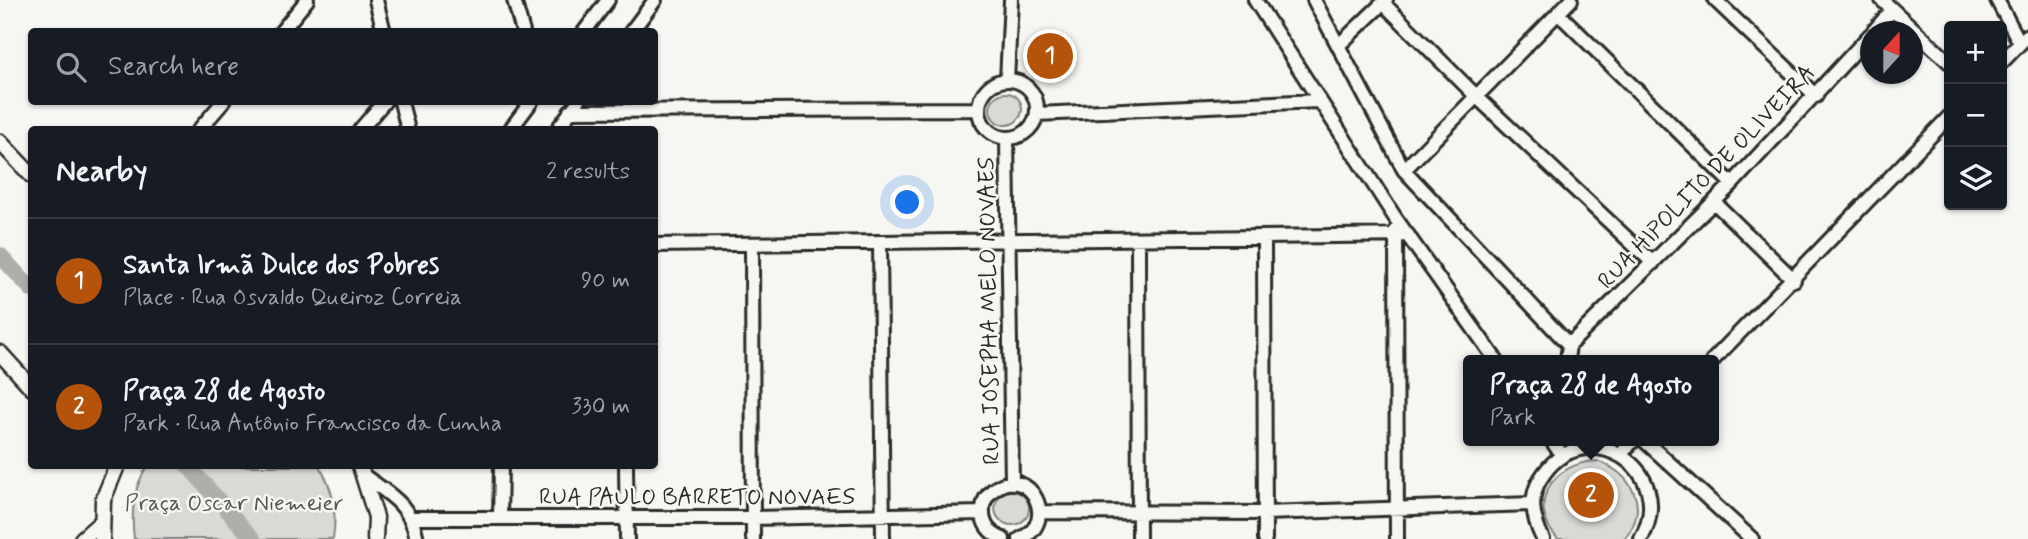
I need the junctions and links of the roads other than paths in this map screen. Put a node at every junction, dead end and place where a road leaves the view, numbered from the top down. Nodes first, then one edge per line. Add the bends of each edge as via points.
1 (307, 0) edge
2 (376, 0) edge
3 (514, 0) edge
4 (608, 0) edge
5 (655, 0) edge
6 (1012, 0) edge
7 (1255, 0) edge
8 (1314, 0) edge
9 (1571, 0) edge
10 (1715, 0) edge
11 (1882, 0) edge
12 (1997, 0) edge
13 (1384, 1) edge
14 (1892, 10) junction
15 (1558, 13) junction
16 (1882, 21) edge
17 (284, 28) edge
18 (383, 28) edge
19 (522, 28) edge
20 (587, 28) edge
21 (634, 28) edge
22 (2024, 39) edge
23 (1339, 45) junction
24 (1860, 46) edge
25 (1944, 57) edge
26 (2007, 57) edge
27 (1007, 80) junction
28 (1816, 96) junction
29 (1478, 98) junction
30 (1318, 100) junction
31 (220, 105) edge
32 (381, 105) edge
33 (402, 105) edge
34 (529, 105) edge
35 (574, 106) edge
36 (979, 109) junction
37 (1037, 114) junction
38 (1944, 122) edge
39 (202, 126) edge
40 (363, 126) edge
41 (407, 126) edge
42 (513, 126) edge
43 (560, 126) edge
44 (1007, 138) junction
45 (0, 142) edge
46 (1404, 170) junction
47 (28, 172) edge
48 (1732, 184) junction
49 (1714, 202) junction
50 (1402, 235) junction
51 (1264, 239) junction
52 (1138, 240) junction
53 (1009, 241) junction
54 (880, 243) junction
55 (752, 244) junction
56 (658, 245) edge
57 (1653, 263) junction
58 (1794, 279) junction
59 (1569, 345) junction
60 (0, 353) edge
61 (1492, 355) edge
62 (1568, 355) edge
63 (1718, 355) edge
64 (28, 384) edge
65 (1556, 446) edge
66 (1628, 446) edge
67 (1650, 446) edge
68 (1562, 455) junction
69 (1620, 455) junction
70 (500, 469) edge
71 (626, 469) edge
72 (114, 471) edge
73 (363, 472) edge
74 (1012, 483) junction
75 (1532, 504) junction
76 (1397, 511) junction
77 (1040, 512) junction
78 (982, 513) junction
79 (1139, 513) junction
80 (1265, 513) junction
81 (883, 516) junction
82 (413, 518) junction
83 (500, 518) junction
84 (753, 518) junction
85 (626, 519) junction
86 (100, 523) junction
87 (82, 539) edge
88 (102, 539) edge
89 (375, 539) edge
90 (417, 539) edge
91 (627, 539) edge
92 (753, 539) edge
93 (883, 539) edge
94 (1003, 539) edge
95 (1020, 539) edge
96 (1139, 539) edge
97 (1265, 539) edge
98 (1397, 539) edge
99 (1543, 539) edge
100 (1641, 539) edge
101 (1752, 539) edge

1 - 17 street
2 - 18 street
3 - 19 street
4 - 20 street
5 - 21 street
6 - 27 street
7 - 30 street
8 - 23 street
9 - 15 street
10 - 28 street
11 - 14 street
12 - 22 street
13 - 23 street
13 - 29 street
14 - 16 street, RUA HIPOLITO DE OLIVEIRA
14 - 25 street
15 - 29 street
15 - 48 street
22 - 26 street
23 - 46 street
24 - 28 street, RUA HIPOLITO DE OLIVEIRA
27 - 36 street via 990,86
27 - 37 street via 1030,90
28 - 48 street, RUA HIPOLITO DE OLIVEIRA
29 - 46 street
29 - 57 street
30 - 37 street
30 - 50 street
31 - 39 street
32 - 40 street
33 - 41 street
34 - 42 street
35 - 36 street
35 - 43 street
36 - 44 street via 990,132
37 - 44 street via 1029,129
38 - 58 street
44 - 53 street, RUA JOSEPHA MELO NOVAES
45 - 47 street
46 - 59 street
48 - 49 street, RUA HIPOLITO DE OLIVEIRA
49 - 57 street, RUA HIPOLITO DE OLIVEIRA
49 - 58 street
50 - 51 street
50 - 61 street
50 - 76 street
51 - 52 street
51 - 80 street
52 - 53 street
52 - 79 street
53 - 54 street
53 - 74 street, RUA JOSEPHA MELO NOVAES
54 - 55 street
54 - 81 street
55 - 56 street
55 - 84 street
57 - 59 street, RUA HIPOLITO DE OLIVEIRA
58 - 63 street
59 - 62 street
60 - 64 street
65 - 68 street
66 - 69 street
67 - 101 street
68 - 69 street via 1591,447
68 - 75 street via 1536,484
69 - 100 street via 1646,482 1651,501 1650,520
70 - 83 street
71 - 85 street
72 - 86 street
73 - 82 street
73 - 89 street via 376,517
74 - 77 street via 1028,488
74 - 78 street via 987,495
75 - 76 street
75 - 99 street
76 - 80 street
76 - 98 street
77 - 79 street
77 - 95 street via 1036,528
78 - 81 street, RUA PAULO BARRETO NOVAES
78 - 94 street via 987,528
79 - 80 street
79 - 96 street
80 - 97 street
81 - 84 street, RUA PAULO BARRETO NOVAES
81 - 93 street
82 - 83 street, RUA PAULO BARRETO NOVAES
82 - 90 street
83 - 85 street, RUA PAULO BARRETO NOVAES
84 - 85 street, RUA PAULO BARRETO NOVAES
84 - 92 street
85 - 91 street
86 - 87 street
86 - 88 street

